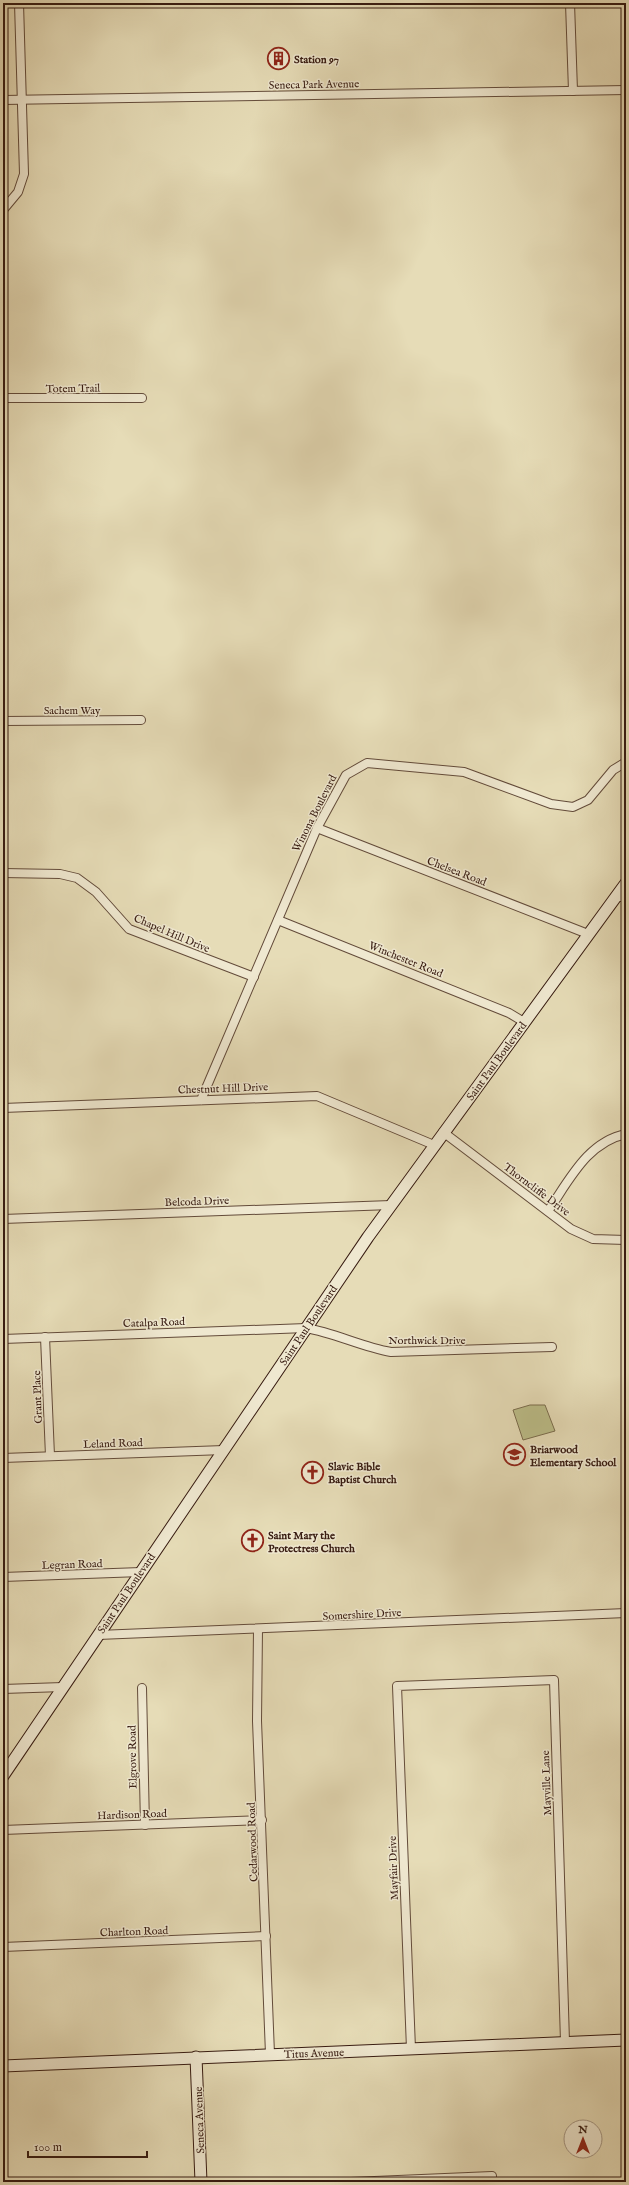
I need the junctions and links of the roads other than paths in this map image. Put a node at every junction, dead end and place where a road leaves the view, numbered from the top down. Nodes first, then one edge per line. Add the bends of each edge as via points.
1 (19, 3) edge
2 (570, 3) edge
3 (626, 90) edge
4 (573, 91) junction
5 (22, 99) junction
6 (3, 100) edge
7 (3, 210) edge
8 (3, 398) edge
9 (142, 398) dead end
10 (141, 720) dead end
11 (3, 721) edge
12 (626, 762) edge
13 (317, 828) junction
14 (3, 873) edge
15 (626, 883) edge
16 (621, 897) edge
17 (278, 920) junction
18 (588, 934) junction
19 (254, 977) junction
20 (524, 1022) junction
21 (201, 1100) junction
22 (3, 1108) edge
23 (443, 1132) junction
24 (626, 1134) edge
25 (434, 1145) junction
26 (391, 1205) junction
27 (548, 1211) junction
28 (3, 1219) edge
29 (626, 1240) edge
30 (306, 1328) junction
31 (46, 1337) junction
32 (3, 1339) edge
33 (552, 1347) dead end
34 (224, 1450) junction
35 (50, 1456) junction
36 (3, 1458) edge
37 (141, 1572) junction
38 (3, 1577) edge
39 (626, 1613) edge
40 (258, 1629) junction
41 (98, 1635) junction
42 (397, 1686) joint
43 (63, 1687) junction
44 (142, 1688) dead end
45 (3, 1689) edge
46 (3, 1776) edge
47 (262, 1820) junction
48 (145, 1825) junction
49 (3, 1830) edge
50 (266, 1936) junction
51 (3, 1947) edge
52 (626, 2040) edge
53 (566, 2042) junction
54 (411, 2049) junction
55 (270, 2054) junction
56 (196, 2058) junction
57 (3, 2066) edge
58 (492, 2176) dead end
59 (201, 2182) edge
60 (351, 2182) edge

1 - 5 street
2 - 4 street
3 - 4 street, Seneca Park Avenue
4 - 5 street, Seneca Park Avenue
5 - 6 street, Seneca Park Avenue
5 - 7 street via 24,174 18,192
8 - 9 street, Totem Trail
10 - 11 street, Sachem Way
12 - 13 street, Winona Boulevard via 613,770 588,800 573,807 551,804 464,772 367,763 346,775
13 - 17 street, Winona Boulevard
13 - 18 street, Chelsea Road
14 - 19 street, Chapel Hill Drive via 60,874 77,878 96,892 129,929
15 - 16 main road, Saint Paul Boulevard
16 - 18 main road, Saint Paul Boulevard
17 - 19 street, Winona Boulevard
17 - 20 street, Winchester Road via 509,1013
18 - 20 main road, Saint Paul Boulevard
19 - 21 street, Winona Boulevard
20 - 23 main road, Saint Paul Boulevard
21 - 22 street, Chestnut Hill Drive
21 - 25 street, Chestnut Hill Drive via 316,1096
23 - 25 main road, Saint Paul Boulevard
23 - 27 street, Thorncliffe Drive
24 - 27 street via 595,1148 582,1162
25 - 26 main road, Saint Paul Boulevard
26 - 28 street, Belcoda Drive
26 - 30 main road, Saint Paul Boulevard
27 - 29 street, Thorncliffe Drive via 582,1235 606,1240
30 - 31 street, Catalpa Road
30 - 33 street, Northwick Drive via 321,1330 391,1352
30 - 34 main road, Saint Paul Boulevard
31 - 32 street, Catalpa Road
31 - 35 street, Grant Place
34 - 35 street, Leland Road
34 - 37 main road, Saint Paul Boulevard
35 - 36 street, Leland Road
37 - 38 street, Legran Road
37 - 41 main road, Saint Paul Boulevard
39 - 40 street, Somershire Drive
40 - 41 street, Somershire Drive
40 - 47 street, Cedarwood Road via 257,1721
41 - 43 main road, Saint Paul Boulevard
42 - 53 street, Mayville Lane via 554,1680
42 - 54 street, Mayfair Drive
43 - 45 street
43 - 46 main road, Saint Paul Boulevard
44 - 48 street, Elgrove Road
47 - 48 street, Hardison Road
47 - 50 street, Cedarwood Road
48 - 49 street, Hardison Road
50 - 51 street, Charlton Road
50 - 55 street, Cedarwood Road
52 - 53 main road, Titus Avenue
53 - 54 main road, Titus Avenue
54 - 55 main road, Titus Avenue
55 - 56 main road, Titus Avenue
56 - 57 main road, Titus Avenue
56 - 59 main road, Seneca Avenue
58 - 60 street

